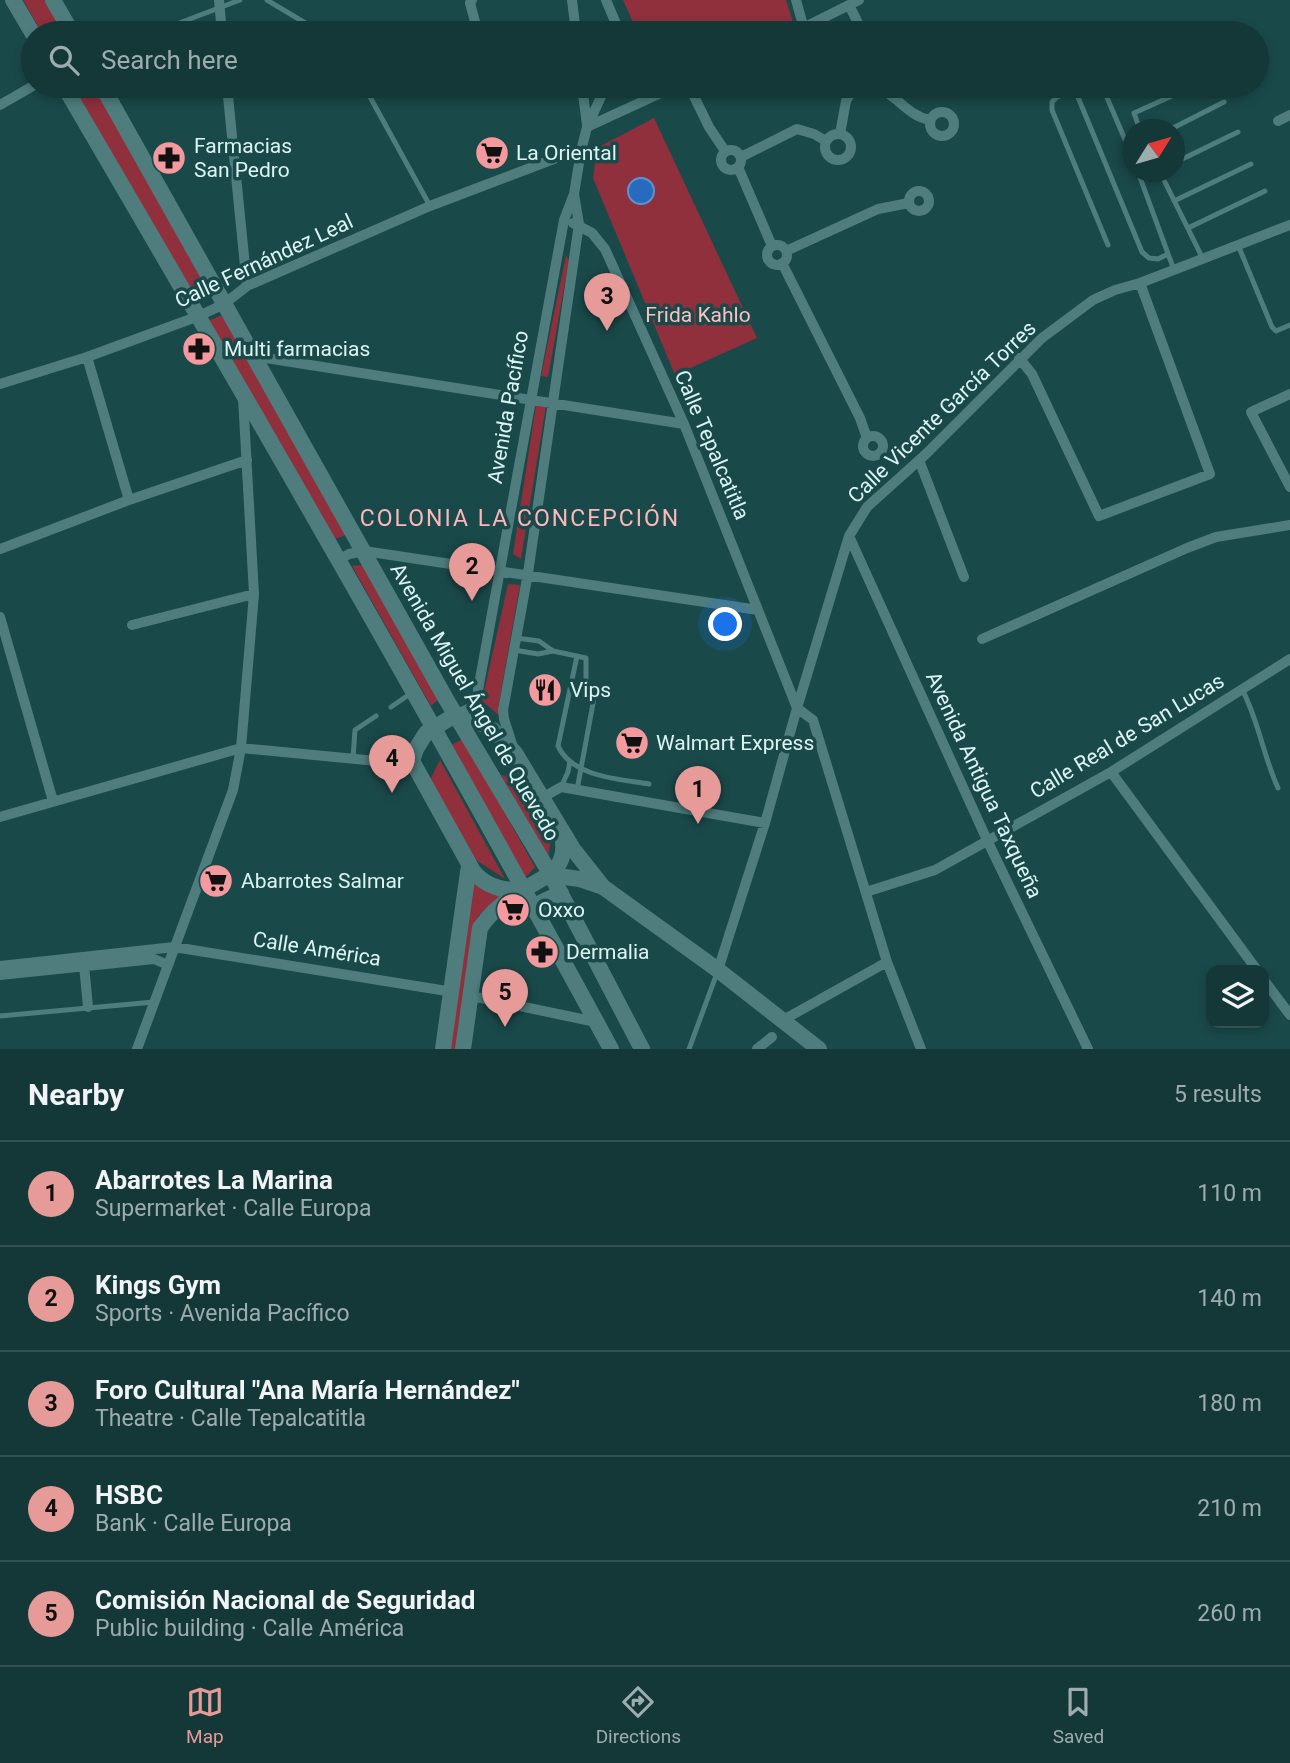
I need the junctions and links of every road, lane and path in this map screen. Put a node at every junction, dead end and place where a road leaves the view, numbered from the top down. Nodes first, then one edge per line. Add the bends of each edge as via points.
1 (13, 0) edge
2 (53, 0) edge
3 (240, 0) edge
4 (267, 0) edge
5 (472, 0) edge
6 (572, 0) edge
7 (606, 0) edge
8 (796, 0) edge
9 (854, 3) edge
10 (220, 5) edge
11 (25, 21) edge
12 (65, 21) edge
13 (182, 21) edge
14 (302, 21) edge
15 (475, 21) edge
16 (575, 21) edge
17 (616, 21) edge
18 (798, 21) edge
19 (819, 21) edge
20 (859, 21) edge
21 (21, 93) edge
22 (71, 98) edge
23 (109, 98) edge
24 (228, 98) edge
25 (371, 98) edge
26 (583, 98) edge
27 (601, 98) edge
28 (650, 98) edge
29 (695, 98) edge
30 (848, 98) edge
31 (895, 98) edge
32 (1056, 98) edge
33 (1078, 98) edge
34 (1107, 98) edge
35 (1167, 98) edge
36 (1224, 102) dead end
37 (0, 105) edge
38 (1290, 115) edge
39 (1136, 119) edge
40 (930, 120) dead end
41 (1278, 121) dead end
42 (1185, 122) edge
43 (587, 128) junction
44 (1238, 132) dead end
45 (1122, 133) edge
46 (840, 134) junction
47 (826, 141) junction
48 (581, 151) junction
49 (725, 151) junction
50 (1185, 158) edge
51 (739, 162) junction
52 (1251, 164) dead end
53 (1142, 182) edge
54 (1165, 182) edge
55 (1265, 191) dead end
56 (574, 194) junction
57 (1174, 201) junction
58 (909, 203) dead end
59 (430, 206) junction
60 (564, 220) junction
61 (579, 224) junction
62 (1290, 225) edge
63 (1188, 228) junction
64 (1238, 245) junction
65 (772, 246) junction
66 (1108, 246) dead end
67 (786, 251) junction
68 (1168, 254) junction
69 (1203, 259) junction
70 (782, 263) junction
71 (1174, 270) junction
72 (1140, 283) junction
73 (247, 286) junction
74 (224, 304) junction
75 (199, 316) junction
76 (1290, 325) edge
77 (253, 356) junction
78 (87, 357) junction
79 (1019, 358) junction
80 (0, 384) edge
81 (1290, 394) edge
82 (243, 396) junction
83 (530, 398) junction
84 (553, 401) junction
85 (684, 424) junction
86 (867, 438) dead end
87 (247, 460) junction
88 (919, 460) junction
89 (1286, 469) edge
90 (1290, 487) edge
91 (129, 499) junction
92 (1290, 525) edge
93 (849, 536) junction
94 (0, 549) edge
95 (364, 551) junction
96 (337, 561) junction
97 (502, 569) junction
98 (528, 573) junction
99 (964, 577) dead end
100 (254, 594) junction
101 (758, 610) junction
102 (0, 617) edge
103 (132, 625) dead end
104 (982, 639) dead end
105 (515, 644) junction
106 (554, 651) junction
107 (577, 656) junction
108 (1290, 659) edge
109 (1242, 689) junction
110 (412, 692) junction
111 (391, 706) dead end
112 (797, 708) junction
113 (456, 715) junction
114 (376, 716) dead end
115 (433, 727) junction
116 (241, 748) junction
117 (515, 753) junction
118 (352, 759) junction
119 (412, 761) junction
120 (570, 761) junction
121 (580, 767) junction
122 (1111, 772) junction
123 (649, 784) dead end
124 (561, 787) junction
125 (1278, 788) dead end
126 (577, 790) junction
127 (542, 798) junction
128 (52, 801) junction
129 (0, 817) edge
130 (765, 823) junction
131 (562, 831) junction
132 (987, 840) junction
133 (469, 865) junction
134 (551, 875) junction
135 (603, 887) junction
136 (522, 890) junction
137 (866, 892) junction
138 (561, 893) junction
139 (532, 907) junction
140 (174, 947) junction
141 (887, 961) junction
142 (84, 965) junction
143 (168, 965) junction
144 (1253, 965) edge
145 (0, 966) edge
146 (718, 970) junction
147 (0, 975) edge
148 (1269, 987) edge
149 (453, 992) junction
150 (471, 996) junction
151 (155, 1002) junction
152 (88, 1007) junction
153 (0, 1016) edge
154 (1290, 1016) edge
155 (783, 1020) junction
156 (596, 1022) junction
157 (772, 1037) dead end
158 (137, 1049) edge
159 (443, 1049) edge
160 (463, 1049) edge
161 (611, 1049) edge
162 (642, 1049) edge
163 (689, 1049) edge
164 (757, 1049) edge
165 (819, 1049) edge
166 (921, 1049) edge
167 (1088, 1049) edge

1 - 11 main road
2 - 12 main road
3 - 10 lane
4 - 14 lane
5 - 15 street
6 - 16 street
7 - 17 street
8 - 18 street
9 - 19 street
9 - 20 street
10 - 13 lane
21 - 37 street
22 - 75 main road
23 - 74 main road, Avenida Miguel Ángel de Quevedo
24 - 73 street
25 - 59 lane
26 - 43 street
27 - 43 street, Avenida Pacífico
28 - 43 street
29 - 49 street
30 - 46 street
31 - 40 street via 916,118
32 - 66 lane via 1052,110
33 - 68 lane via 1142,252 1158,259
34 - 45 lane
35 - 39 lane via 1134,113
36 - 42 lane
38 - 41 street
43 - 48 street, Avenida Pacífico
44 - 50 lane
46 - 47 street
46 - 47 street via 851,147 841,160 828,157
47 - 51 street via 797,129
48 - 56 street, Avenida Pacífico
48 - 59 street, Calle Fernández Leal
49 - 51 street via 734,150
49 - 51 street via 720,160 723,166 732,170
51 - 65 street
52 - 57 lane
53 - 68 lane
54 - 57 lane
55 - 63 lane
56 - 60 street, Avenida Pacífico
56 - 61 street, Avenida Pacífico
57 - 63 lane
58 - 67 street via 878,209
59 - 73 street, Calle Fernández Leal
60 - 61 street, Calle Tepalcatitla
60 - 83 street, Avenida Pacífico
61 - 84 street, Avenida Pacífico
61 - 85 street, Calle Tepalcatitla via 605,249
62 - 64 street, Calle Vicente García Torres
63 - 69 lane
64 - 69 street, Calle Vicente García Torres
64 - 76 lane via 1269,322 1276,331
65 - 67 street
65 - 70 street via 768,259
67 - 70 street
68 - 71 lane
69 - 71 street, Calle Vicente García Torres
70 - 86 street
71 - 72 street, Calle Vicente García Torres
72 - 79 street, Calle Vicente García Torres via 1093,300
72 - 79 street via 1210,474 1099,516 1032,374
73 - 74 street, Calle Fernández Leal
74 - 75 street, Calle Fernández Leal
74 - 77 main road, Avenida Miguel Ángel de Quevedo
75 - 78 street, Calle Fernández Leal
75 - 82 main road
77 - 83 street
77 - 95 main road, Avenida Miguel Ángel de Quevedo
78 - 80 street, Calle Fernández Leal
78 - 91 street
79 - 88 street, Calle Vicente García Torres
81 - 89 street via 1251,412
82 - 87 street
82 - 96 main road
83 - 84 street
83 - 97 street, Avenida Pacífico
84 - 85 street
84 - 98 street, Avenida Pacífico
85 - 101 street, Calle Tepalcatitla
87 - 91 street
87 - 100 street
88 - 93 street, Calle Vicente García Torres via 867,507
88 - 99 street
89 - 90 street
91 - 94 street
92 - 104 street via 1216,537
93 - 112 street, Calle Vicente García Torres
93 - 132 street, Avenida Antigua Taxqueña
95 - 96 street
95 - 97 street
95 - 113 main road, Avenida Miguel Ángel de Quevedo
96 - 110 main road
97 - 98 street
97 - 113 street, Avenida Pacífico via 476,701
98 - 101 street
98 - 105 street, Avenida Pacífico
100 - 103 street
100 - 116 street
101 - 112 street, Calle Tepalcatitla
102 - 128 street
105 - 106 lane via 538,654
105 - 106 lane via 538,641
105 - 117 street, Avenida Pacífico via 503,710
106 - 107 lane
107 - 120 lane via 558,746 563,758
107 - 121 lane via 586,658 586,679 594,698
108 - 109 street, Calle Real de San Lucas
109 - 122 street, Calle Real de San Lucas
109 - 125 lane
110 - 111 lane
110 - 115 main road
112 - 130 street, Calle Vicente García Torres
112 - 137 street, Calle Tepalcatitla via 813,720
113 - 115 main road, Avenida Pacífico
113 - 117 main road via 489,727
113 - 134 main road, Avenida Miguel Ángel de Quevedo
114 - 118 lane via 355,730
115 - 119 main road via 420,740
115 - 136 main road
116 - 118 street
116 - 128 street
116 - 140 street via 233,790
117 - 127 main road
118 - 119 street
119 - 133 main road
120 - 121 lane
120 - 124 lane
121 - 123 lane
121 - 126 lane
122 - 132 street, Calle Real de San Lucas
122 - 144 street
124 - 126 street
124 - 127 street
126 - 130 street
127 - 131 main road
128 - 129 street
130 - 146 street, Calle Vicente García Torres
131 - 134 main road via 561,859
131 - 135 main road
132 - 137 street, Calle Real de San Lucas via 935,870
132 - 167 street, Avenida Antigua Taxqueña
133 - 136 main road via 490,885
133 - 149 main road
134 - 135 main road
134 - 136 main road
134 - 138 main road, Avenida Miguel Ángel de Quevedo
135 - 146 main road
136 - 139 main road
136 - 150 main road via 488,916 480,928
137 - 141 street, Calle Tepalcatitla
138 - 139 main road
138 - 162 main road, Avenida Miguel Ángel de Quevedo
139 - 156 main road
140 - 143 street
140 - 145 street, Calle América
140 - 149 street, Calle América
141 - 155 street
141 - 166 street, Calle Tepalcatitla
142 - 143 street via 154,959
142 - 147 street
142 - 152 street
143 - 151 street
146 - 155 main road
146 - 163 lane, Calle Vicente García Torres
148 - 154 street
149 - 159 main road
150 - 156 street
150 - 160 main road
151 - 152 lane
151 - 158 street
152 - 153 lane
155 - 165 main road
156 - 161 main road
157 - 164 street

